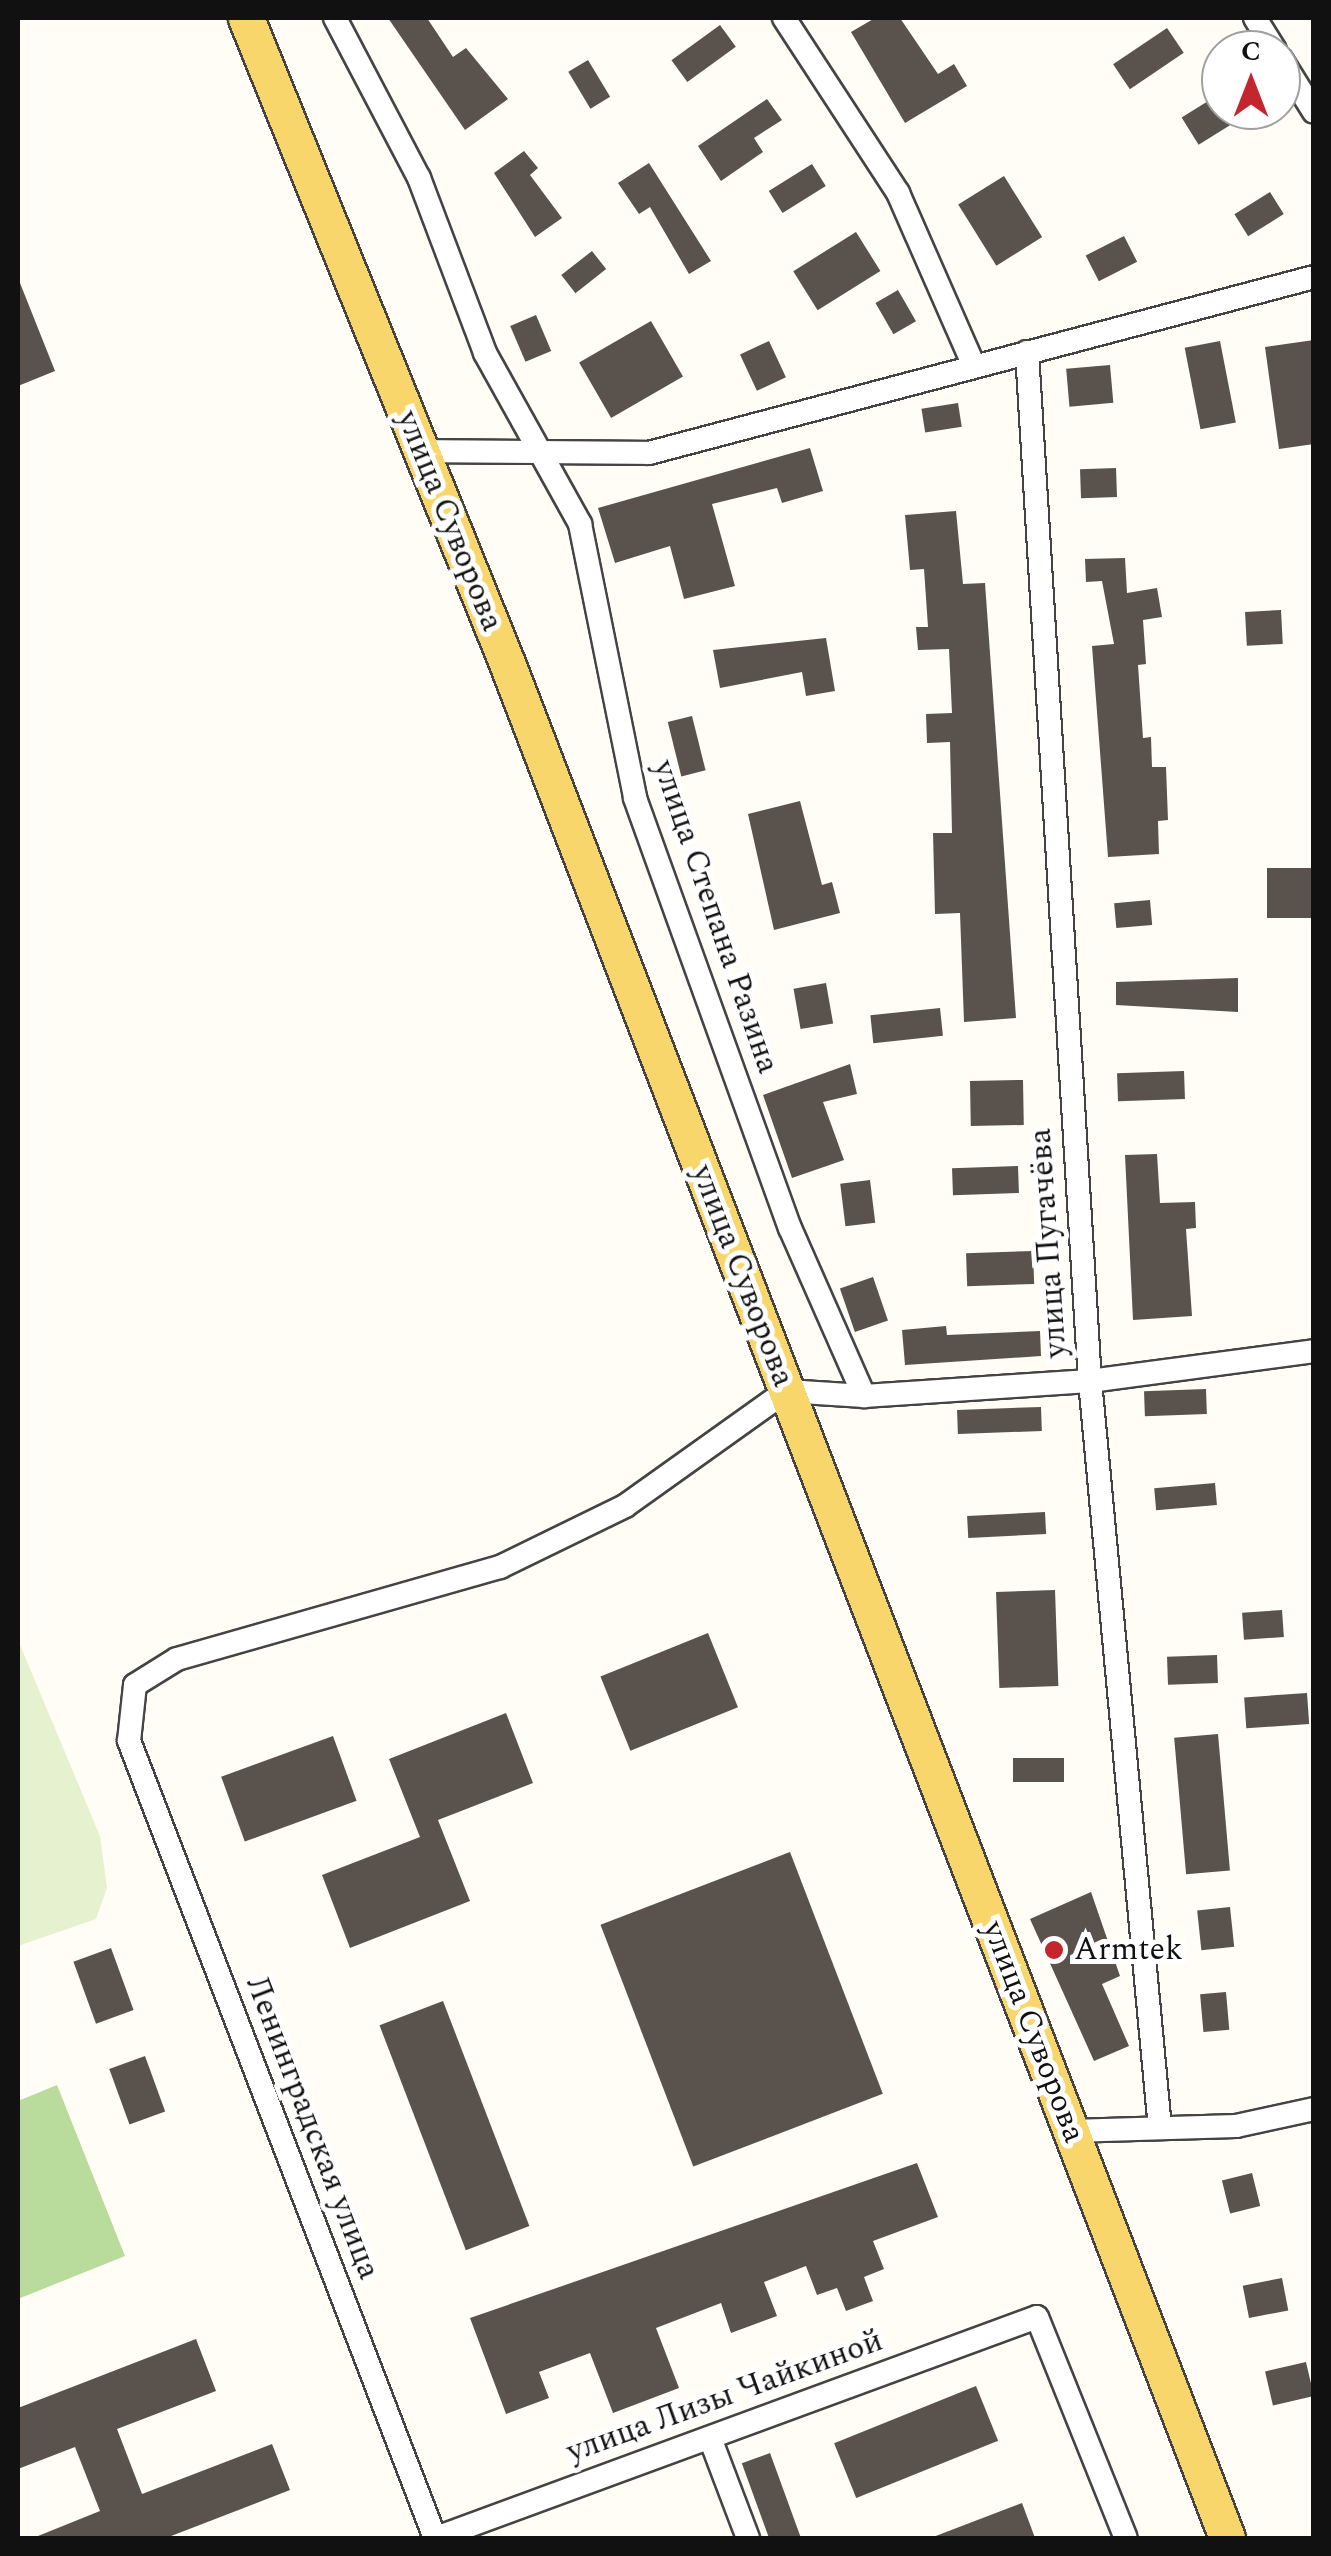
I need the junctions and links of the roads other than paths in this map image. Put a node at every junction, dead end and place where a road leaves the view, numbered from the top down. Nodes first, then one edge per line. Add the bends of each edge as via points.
1 (246, 18) edge
2 (335, 18) edge
3 (784, 18) edge
4 (1314, 277) edge
5 (1026, 352) junction
6 (974, 366) junction
7 (420, 451) junction
8 (533, 451) junction
9 (1314, 1350) edge
10 (1090, 1381) junction
11 (786, 1391) junction
12 (864, 1396) junction
13 (1314, 2109) edge
14 (1160, 2128) junction
15 (1071, 2131) junction
16 (710, 2438) junction
17 (435, 2538) edge
18 (748, 2538) edge
19 (1126, 2538) edge
20 (1227, 2538) edge

1 - 7 main road, улица Суворова
2 - 8 street, улица Степана Разина via 420,178
3 - 6 street via 898,192
4 - 5 street
5 - 6 street
5 - 10 street, улица Пугачёва
6 - 8 street via 648,453
7 - 8 street
7 - 11 main road, улица Суворова
8 - 12 street, улица Степана Разина via 580,524 635,798 790,1228
9 - 10 street
10 - 12 street
10 - 14 street, улица Пугачёва
11 - 12 street
11 - 15 main road, улица Суворова
11 - 17 street, Ленинградская улица via 626,1506 500,1568 177,1659 136,1686 129,1742
13 - 14 street
14 - 15 street
15 - 20 main road, улица Суворова
16 - 17 street, улица Лизы Чайкиной
16 - 18 street
16 - 19 street, улица Лизы Чайкиной via 1037,2316

